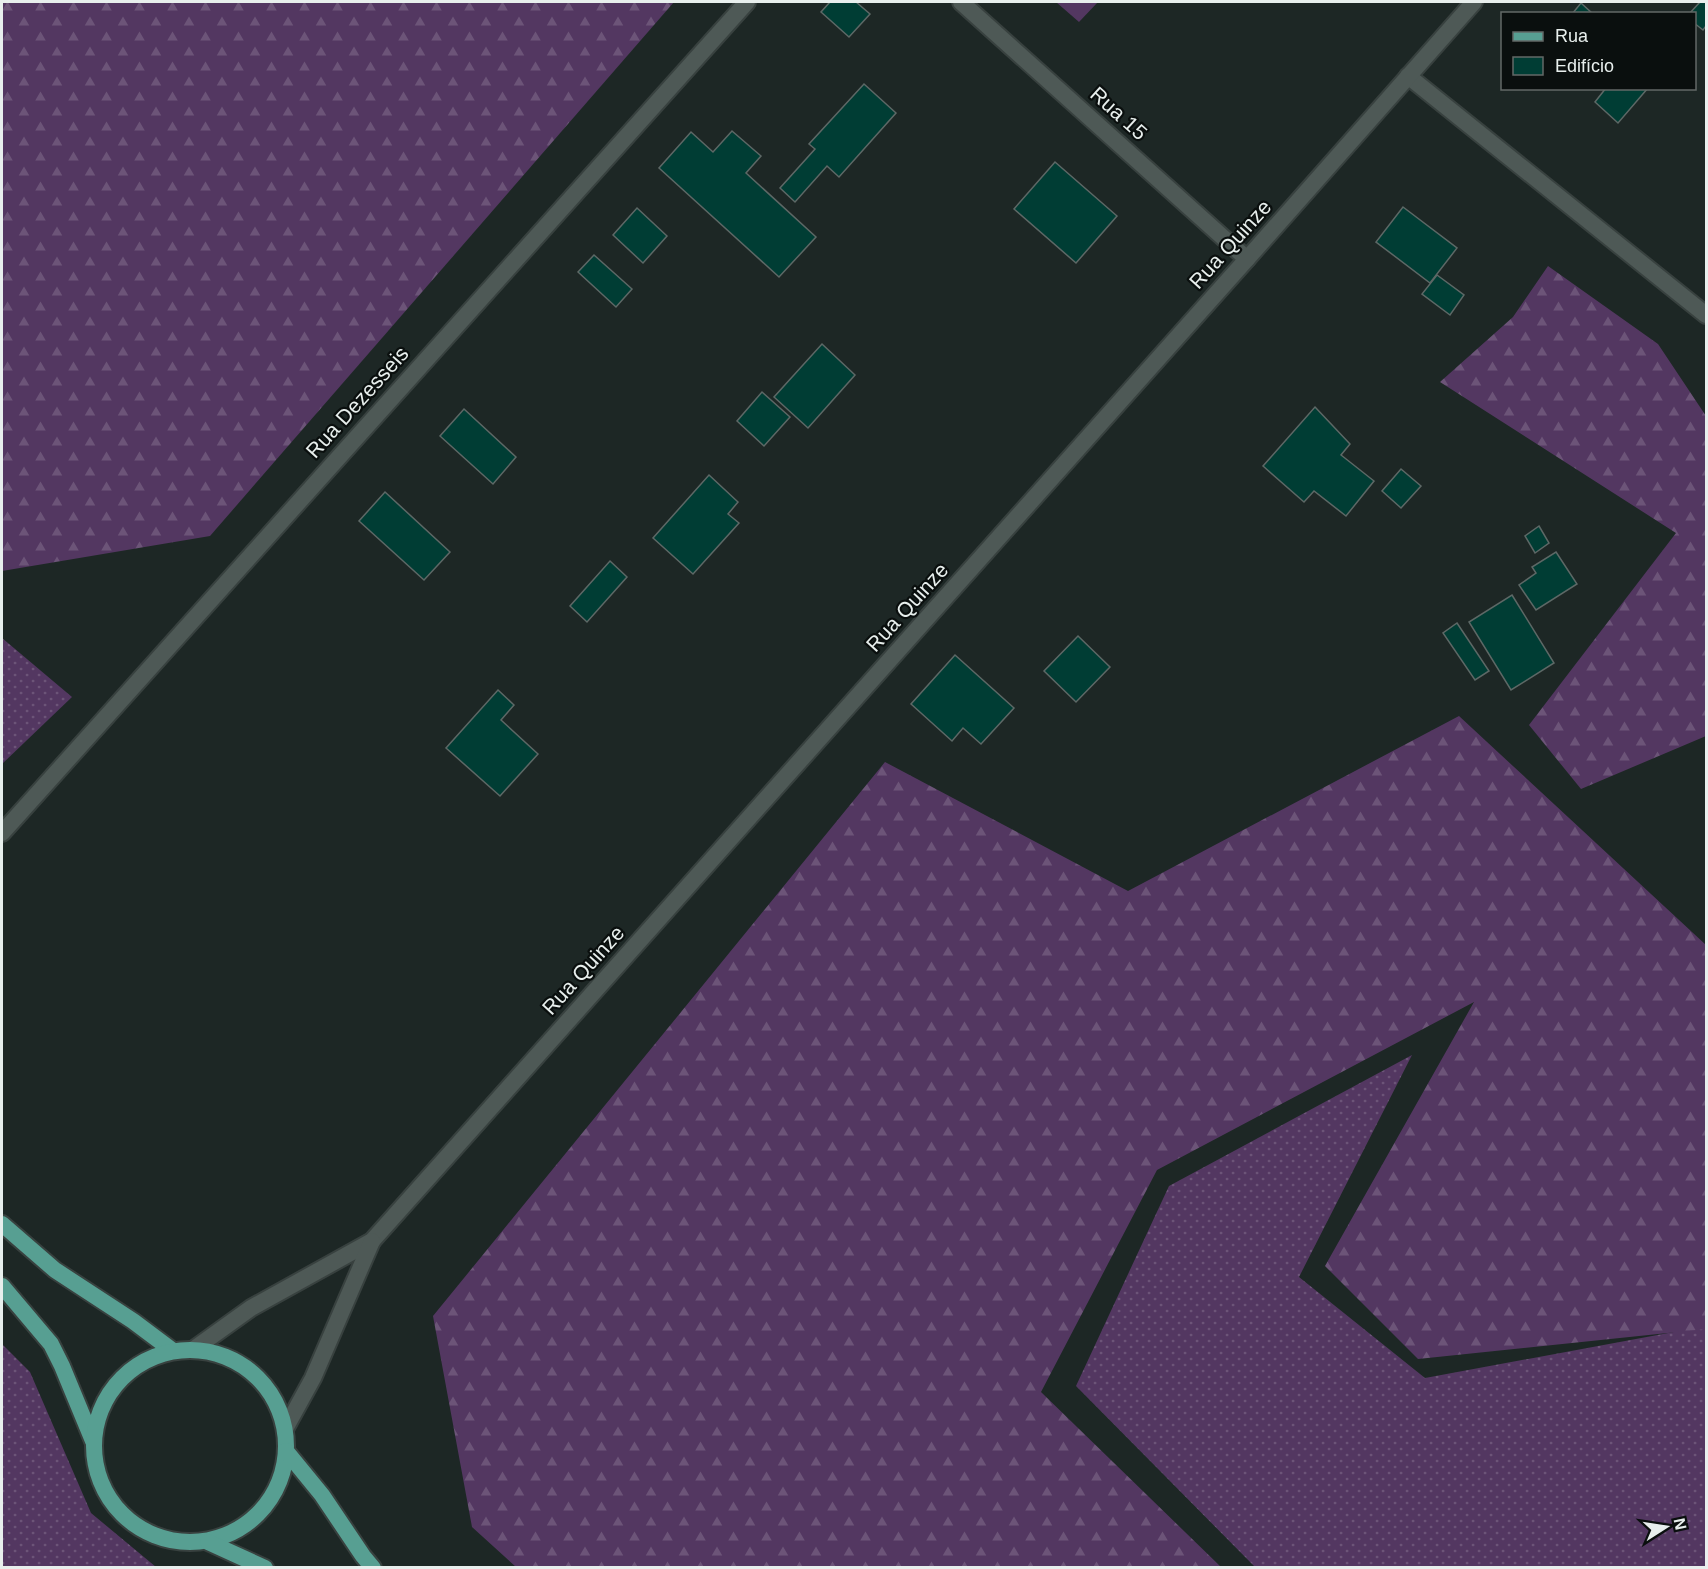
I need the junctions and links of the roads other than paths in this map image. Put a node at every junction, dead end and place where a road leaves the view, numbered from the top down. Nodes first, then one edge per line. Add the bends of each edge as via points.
1 (747, 2) edge
2 (961, 2) edge
3 (1474, 2) edge
4 (1408, 76) junction
5 (1247, 259) junction
6 (1707, 315) edge
7 (2, 833) edge
8 (2, 1224) edge
9 (372, 1241) junction
10 (2, 1286) edge
11 (194, 1349) junction
12 (172, 1350) junction
13 (285, 1429) junction
14 (94, 1442) junction
15 (286, 1451) junction
16 (208, 1542) junction
17 (265, 1568) edge
18 (373, 1568) edge

1 - 7 street, Rua Dezesseis
2 - 5 street, Rua 15
3 - 4 street, Rua Quinze
4 - 5 street, Rua Quinze
4 - 6 street
5 - 9 street, Rua Quinze
8 - 12 main road via 55,1270
9 - 11 street, Rua Quinze via 251,1308
9 - 13 street, Rua Quinze via 313,1378
10 - 14 main road via 51,1344
11 - 12 main road
11 - 13 main road via 236,1360 254,1373 279,1408
12 - 14 main road via 133,1368 117,1382 97,1420
13 - 15 main road
14 - 16 main road via 101,1484 127,1519 164,1540
15 - 16 main road via 276,1492 263,1510 247,1525
15 - 18 main road
16 - 17 main road

